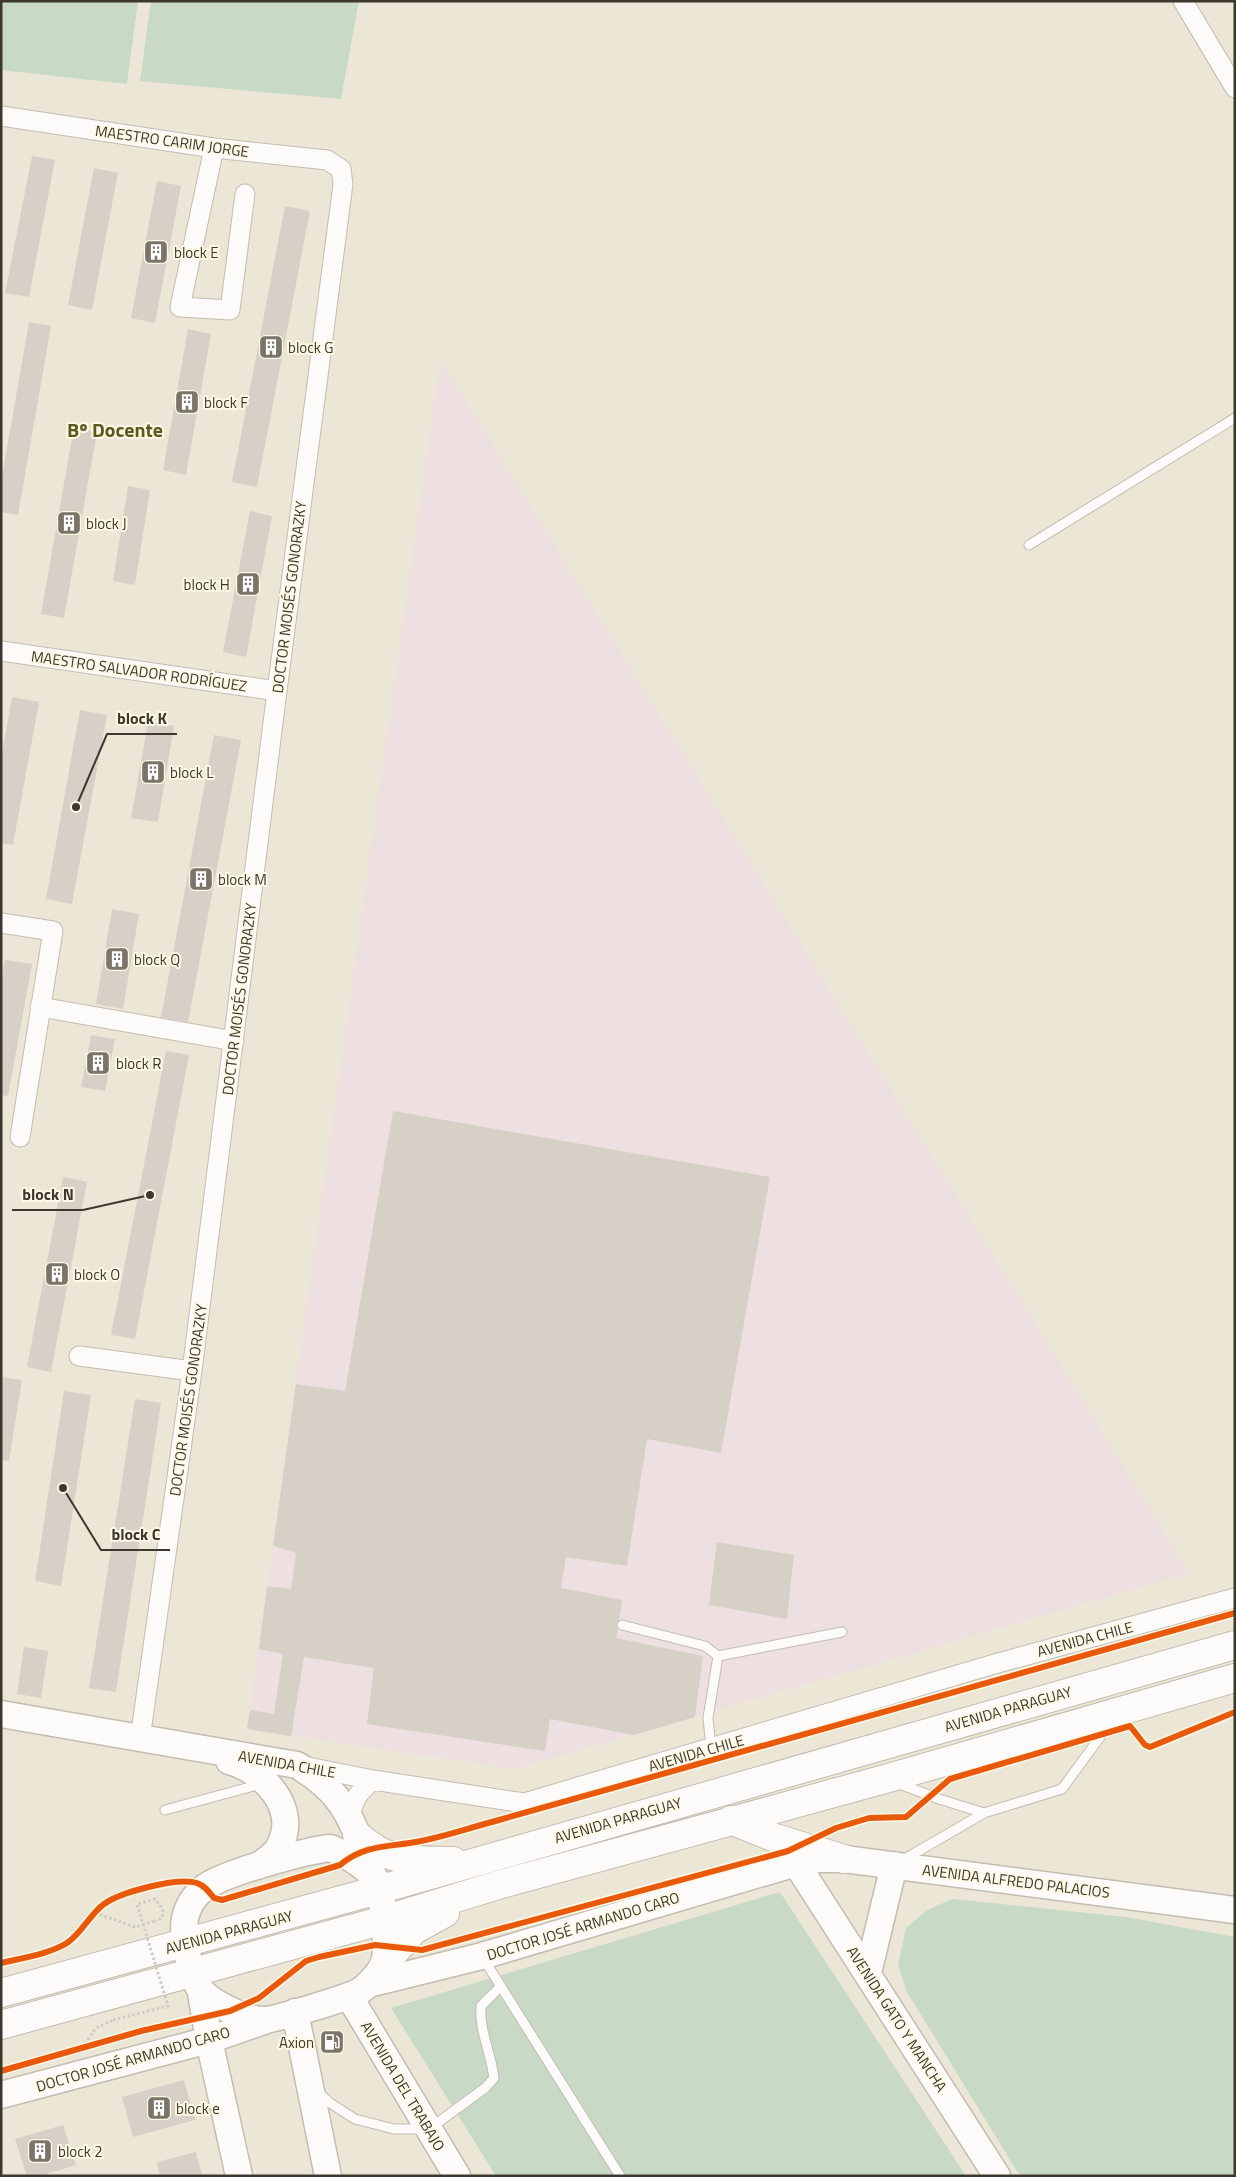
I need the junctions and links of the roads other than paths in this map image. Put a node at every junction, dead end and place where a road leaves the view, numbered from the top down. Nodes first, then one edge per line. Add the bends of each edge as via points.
1 (1183, 1) edge
2 (1235, 88) edge
3 (1, 116) edge
4 (214, 148) junction
5 (341, 168) joint
6 (245, 194) dead end
7 (1235, 418) edge
8 (1029, 544) dead end
9 (1, 651) edge
10 (277, 691) junction
11 (1, 923) edge
12 (40, 1007) junction
13 (234, 1041) junction
14 (20, 1137) dead end
15 (79, 1356) dead end
16 (192, 1371) junction
17 (1235, 1598) edge
18 (622, 1625) dead end
19 (842, 1632) dead end
20 (1235, 1645) edge
21 (718, 1656) junction
22 (1235, 1678) edge
23 (1119, 1711) junction
24 (1, 1714) edge
25 (140, 1739) junction
26 (191, 1747) junction
27 (711, 1748) junction
28 (297, 1765) junction
29 (885, 1778) junction
30 (373, 1780) junction
31 (268, 1783) junction
32 (165, 1810) dead end
33 (984, 1814) junction
34 (731, 1820) junction
35 (354, 1826) junction
36 (776, 1838) junction
37 (844, 1859) junction
38 (472, 1862) junction
39 (796, 1863) junction
40 (894, 1865) junction
41 (258, 1866) junction
42 (376, 1884) junction
43 (498, 1885) junction
44 (1235, 1910) edge
45 (384, 1920) junction
46 (186, 1944) junction
47 (482, 1956) junction
48 (868, 1974) junction
49 (367, 1981) junction
50 (196, 1983) junction
51 (500, 1986) junction
52 (1, 1993) edge
53 (295, 2012) junction
54 (264, 2021) junction
55 (1, 2026) edge
56 (209, 2040) junction
57 (310, 2084) junction
58 (1, 2095) edge
59 (429, 2129) junction
60 (456, 2174) edge
61 (238, 2176) edge
62 (328, 2176) edge
63 (620, 2176) edge
64 (997, 2176) edge

1 - 2 street
3 - 4 street, MAESTRO CARIM JORGE
4 - 5 street, MAESTRO CARIM JORGE via 328,160
4 - 6 street via 180,307 230,310
5 - 10 street, DOCTOR MOISÉS GONORAZKY via 343,184
7 - 8 lane
9 - 10 street, MAESTRO SALVADOR RODRÍGUEZ
10 - 13 street, DOCTOR MOISÉS GONORAZKY
11 - 12 street via 53,930
12 - 13 street
12 - 14 street
13 - 16 street, DOCTOR MOISÉS GONORAZKY
15 - 16 street
16 - 25 street, DOCTOR MOISÉS GONORAZKY
17 - 27 street, AVENIDA CHILE via 998,1663
18 - 21 lane via 705,1646
19 - 21 lane
20 - 38 main road, AVENIDA PARAGUAY
21 - 27 lane via 708,1718
22 - 23 main road, AVENIDA PARAGUAY
23 - 29 main road, AVENIDA PARAGUAY
23 - 33 lane via 1062,1789
24 - 25 street, AVENIDA CHILE
25 - 26 street, AVENIDA CHILE
26 - 28 street, AVENIDA CHILE
26 - 31 street via 239,1763
27 - 30 street, AVENIDA CHILE via 524,1804
28 - 30 street, AVENIDA CHILE
28 - 35 street via 329,1787
29 - 33 lane
29 - 34 main road, AVENIDA PARAGUAY
30 - 35 street via 357,1793 352,1802
31 - 32 lane
31 - 41 street via 285,1817 284,1834 275,1854
33 - 40 lane
34 - 36 main road
34 - 43 main road, AVENIDA PARAGUAY
35 - 38 main road via 376,1850 395,1857
35 - 42 street
36 - 37 main road
36 - 39 main road
37 - 39 street, AVENIDA ALFREDO PALACIOS
37 - 40 street, AVENIDA ALFREDO PALACIOS
38 - 42 main road, AVENIDA PARAGUAY
39 - 47 street, DOCTOR JOSÉ ARMANDO CARO
39 - 48 street, AVENIDA GATO Y MANCHA
40 - 44 street, AVENIDA ALFREDO PALACIOS
40 - 48 street
41 - 42 street via 330,1848 349,1857
41 - 46 street via 219,1879 197,1895 184,1922
42 - 45 street
42 - 46 main road, AVENIDA PARAGUAY
43 - 45 main road, AVENIDA PARAGUAY
43 - 49 main road via 414,1930
45 - 49 street via 388,1945
45 - 50 main road, AVENIDA PARAGUAY
46 - 50 street
46 - 52 main road, AVENIDA PARAGUAY
47 - 49 street, DOCTOR JOSÉ ARMANDO CARO
47 - 51 lane
48 - 64 street, AVENIDA GATO Y MANCHA
49 - 53 street, DOCTOR JOSÉ ARMANDO CARO
49 - 59 street, AVENIDA DEL TRABAJO
50 - 54 street via 233,2012
50 - 55 main road, AVENIDA PARAGUAY
50 - 56 street
51 - 59 lane via 481,2006 480,2020 494,2078
51 - 63 lane
53 - 54 street, DOCTOR JOSÉ ARMANDO CARO
53 - 57 street
54 - 56 street, DOCTOR JOSÉ ARMANDO CARO
56 - 58 street, DOCTOR JOSÉ ARMANDO CARO
56 - 61 street
57 - 59 lane via 330,2103 355,2119 394,2129
57 - 62 street
59 - 60 street, AVENIDA DEL TRABAJO

